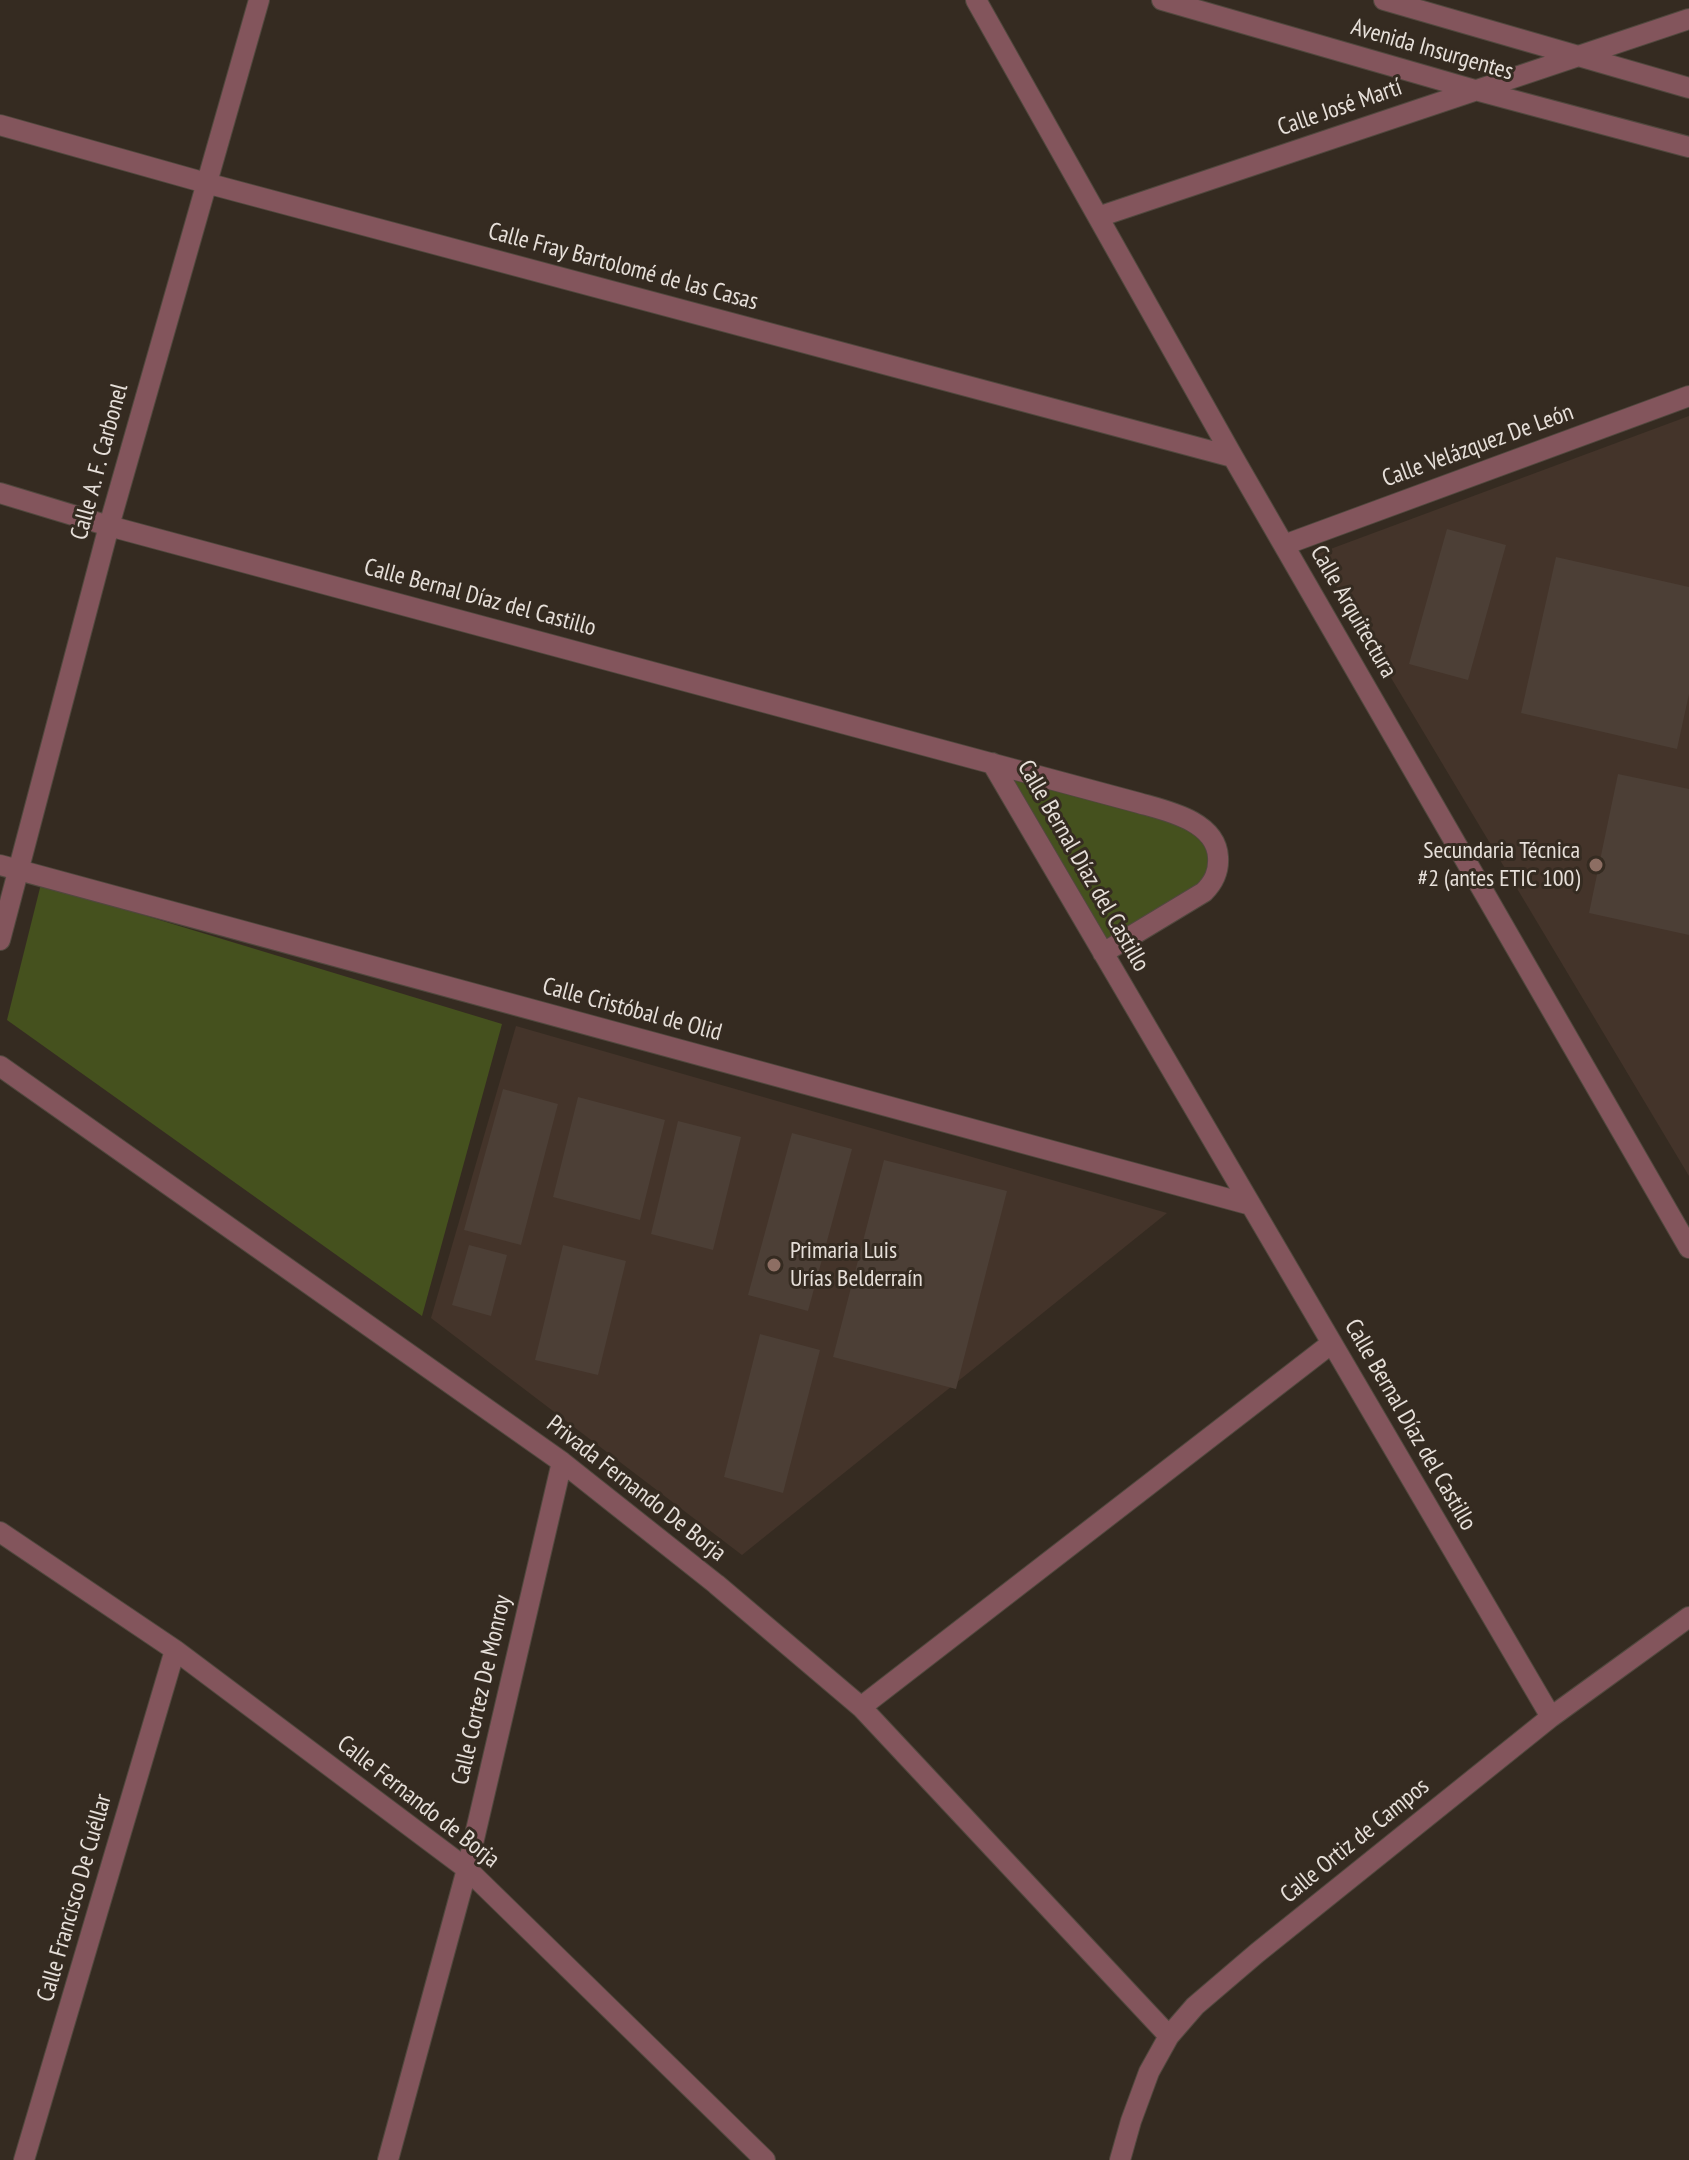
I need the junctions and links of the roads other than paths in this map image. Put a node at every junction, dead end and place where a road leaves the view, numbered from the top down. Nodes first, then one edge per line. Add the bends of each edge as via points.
1 (259, 0) edge
2 (976, 0) edge
3 (1162, 0) edge
4 (1384, 0) edge
5 (1689, 19) edge
6 (1576, 57) junction
7 (1689, 88) edge
8 (1475, 90) junction
9 (0, 125) edge
10 (1689, 147) edge
11 (206, 183) junction
12 (1098, 217) junction
13 (1689, 396) edge
14 (1233, 457) junction
15 (0, 493) edge
16 (109, 526) junction
17 (1284, 545) junction
18 (992, 763) junction
19 (9, 868) edge
20 (0, 940) edge
21 (1103, 953) junction
22 (0, 1066) edge
23 (1251, 1205) junction
24 (1689, 1248) edge
25 (1332, 1343) junction
26 (562, 1462) junction
27 (0, 1532) edge
28 (1689, 1617) edge
29 (175, 1650) junction
30 (861, 1707) junction
31 (1551, 1717) junction
32 (467, 1869) junction
33 (1169, 2036) junction
34 (763, 2159) edge
35 (24, 2160) edge
36 (388, 2160) edge
37 (1120, 2160) edge

1 - 11 street, Calle A. F. Carbonel
2 - 12 street, Calle Arquitectura
3 - 8 street, Avenida Insurgentes
4 - 6 street, Avenida Insurgentes
5 - 6 street, Calle José Martí
6 - 7 street, Avenida Insurgentes
6 - 8 street, Calle José Martí
8 - 10 street, Avenida Insurgentes
8 - 12 street, Calle José Martí
9 - 11 street, Calle Fray Bartolomé de las Casas
11 - 14 street, Calle Fray Bartolomé de las Casas
11 - 16 street, Calle A. F. Carbonel
12 - 14 street, Calle Arquitectura
13 - 17 street, Calle Velázquez De León
14 - 17 street, Calle Arquitectura
15 - 16 street, Calle Bernal Díaz del Castillo
16 - 18 street, Calle Bernal Díaz del Castillo
16 - 19 street, Calle A. F. Carbonel
17 - 24 street, Calle Arquitectura
18 - 21 street, Calle Bernal Díaz del Castillo
18 - 21 street via 1178,815 1210,835 1217,847 1217,875 1204,892
19 - 20 street, Calle A. F. Carbonel
19 - 23 street, Calle Cristóbal de Olid
21 - 23 street, Calle Bernal Díaz del Castillo
22 - 26 street, Privada Fernando De Borja
23 - 25 street, Calle Bernal Díaz del Castillo
25 - 30 street
25 - 31 street, Calle Bernal Díaz del Castillo
26 - 30 street, Privada Fernando De Borja via 676,1550
26 - 32 street, Calle Cortez De Monroy
27 - 29 street, Calle Fernando de Borja
28 - 31 street, Calle Ortiz de Campos
29 - 32 street, Calle Fernando de Borja
29 - 35 street, Calle Francisco De Cuéllar
30 - 33 street, Privada Fernando De Borja
31 - 33 street, Calle Ortiz de Campos via 1257,1953
32 - 34 street, Calle Fernando de Borja
32 - 36 street, Calle Cortez De Monroy
33 - 37 street, Calle Ortiz de Campos via 1149,2072

